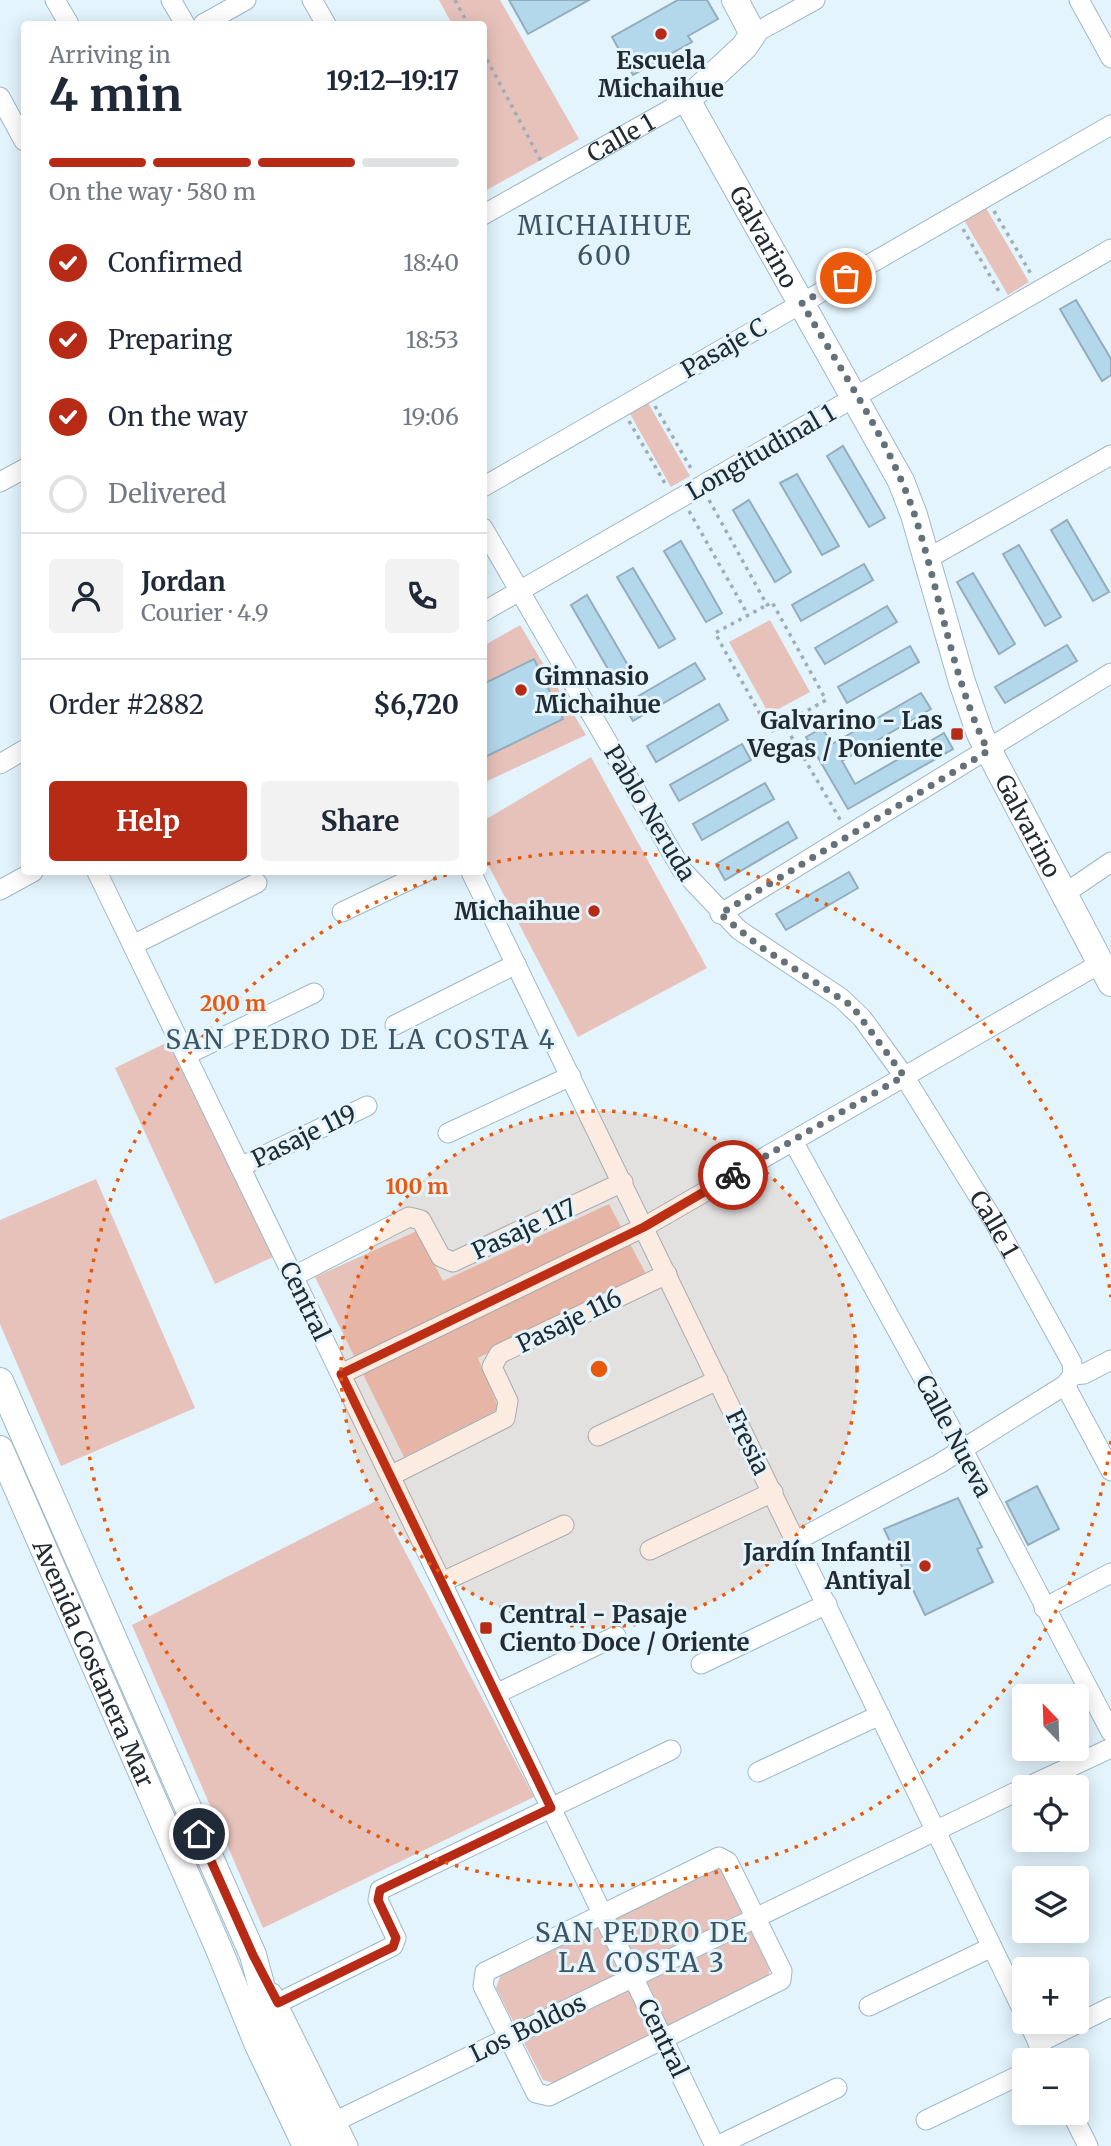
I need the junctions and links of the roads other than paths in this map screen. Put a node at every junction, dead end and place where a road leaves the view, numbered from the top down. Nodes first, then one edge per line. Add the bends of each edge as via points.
1 (55, 0) edge
2 (171, 0) edge
3 (246, 0) edge
4 (312, 0) edge
5 (735, 0) edge
6 (815, 0) edge
7 (1079, 0) edge
8 (67, 21) edge
9 (183, 21) edge
10 (208, 21) edge
11 (324, 21) edge
12 (753, 34) junction
13 (1111, 58) edge
14 (0, 97) edge
15 (687, 100) junction
16 (1111, 125) edge
17 (21, 136) edge
18 (487, 213) edge
19 (1111, 249) edge
20 (802, 303) junction
21 (855, 397) junction
22 (1111, 455) edge
23 (21, 471) edge
24 (0, 482) edge
25 (487, 485) edge
26 (487, 535) edge
27 (927, 559) junction
28 (520, 591) junction
29 (487, 610) edge
30 (1111, 673) edge
31 (988, 751) junction
32 (21, 752) edge
33 (0, 764) edge
34 (1111, 862) edge
35 (28, 875) edge
36 (98, 875) edge
37 (420, 875) edge
38 (472, 875) edge
39 (257, 883) dead end
40 (0, 890) edge
41 (1064, 894) junction
42 (342, 912) dead end
43 (720, 914) junction
44 (133, 945) junction
45 (516, 964) junction
46 (1108, 967) edge
47 (314, 993) dead end
48 (395, 1025) dead end
49 (186, 1055) junction
50 (571, 1076) junction
51 (904, 1076) junction
52 (367, 1106) dead end
53 (448, 1133) dead end
54 (793, 1141) junction
55 (240, 1167) junction
56 (623, 1182) junction
57 (644, 1227) junction
58 (667, 1274) junction
59 (294, 1276) junction
60 (1111, 1360) edge
61 (341, 1374) junction
62 (718, 1380) junction
63 (1069, 1380) junction
64 (0, 1381) edge
65 (598, 1436) dead end
66 (0, 1449) edge
67 (963, 1450) junction
68 (1111, 1471) edge
69 (390, 1476) junction
70 (773, 1492) junction
71 (61, 1518) junction
72 (564, 1525) dead end
73 (35, 1530) junction
74 (796, 1541) junction
75 (650, 1550) dead end
76 (1111, 1573) edge
77 (442, 1582) junction
78 (827, 1604) junction
79 (1044, 1608) junction
80 (616, 1636) dead end
81 (701, 1664) dead end
82 (496, 1694) junction
83 (880, 1715) junction
84 (1111, 1732) edge
85 (1111, 1748) edge
86 (671, 1750) dead end
87 (758, 1772) dead end
88 (1054, 1775) edge
89 (1012, 1795) edge
90 (551, 1808) junction
91 (936, 1830) junction
92 (602, 1913) junction
93 (755, 1917) junction
94 (992, 1947) junction
95 (253, 1955) junction
96 (633, 1977) junction
97 (1012, 1988) edge
98 (278, 2003) junction
99 (869, 2006) dead end
100 (1111, 2007) edge
101 (508, 2038) junction
102 (663, 2039) junction
103 (1047, 2048) edge
104 (1012, 2079) edge
105 (837, 2088) dead end
106 (926, 2120) dead end
107 (1078, 2125) edge
108 (332, 2134) edge
109 (306, 2146) edge
110 (348, 2146) edge
111 (716, 2146) edge
112 (1088, 2146) edge

1 - 8 street
2 - 9 street
3 - 10 street
4 - 11 street
5 - 12 main road
6 - 12 street, Calle 1
7 - 13 street
12 - 15 main road, Calle 1 via 720,72
14 - 17 street
15 - 18 street, Calle 1
15 - 20 main road, Galvarino
16 - 20 street, Pasaje C
19 - 21 street, Longitudinal 1
20 - 21 main road, Galvarino
20 - 25 street, Pasaje C
21 - 27 main road, Galvarino via 901,481
21 - 28 street, Longitudinal 1
22 - 27 street
23 - 24 street
26 - 28 street, Pablo Neruda
27 - 31 main road, Galvarino via 968,702
28 - 29 street, Longitudinal 1
28 - 43 street, Pablo Neruda via 677,862
30 - 31 street
31 - 41 main road, Galvarino
31 - 43 street
32 - 33 street
34 - 41 street
35 - 40 street
36 - 44 street, Central
37 - 42 street
38 - 45 street, Fresia
39 - 44 street
41 - 46 main road, Galvarino
43 - 51 street, Pablo Neruda via 758,945 852,1006
44 - 49 street, Central
45 - 48 street
45 - 50 street, Fresia
46 - 51 street
47 - 49 street
49 - 55 street, Central
50 - 53 street
50 - 56 street, Fresia
51 - 54 street
51 - 63 street, Calle 1 via 1024,1272 1072,1363
52 - 55 street, Pasaje 119
54 - 57 street
54 - 67 street, Calle Nueva
55 - 59 street, Central
56 - 57 street, Fresia
56 - 59 street, Pasaje 117 via 453,1262 441,1257 421,1220 409,1217
57 - 58 street, Fresia
57 - 61 street
58 - 62 street, Fresia
58 - 69 street, Pasaje 116 via 499,1354 492,1367 508,1401 505,1418
59 - 61 street, Central
60 - 63 street
61 - 69 street, Central
62 - 65 street
62 - 70 street, Fresia
63 - 67 street
63 - 68 street, Calle 1
64 - 71 main road, Avenida Costanera Mar
66 - 73 main road, Avenida Costanera Mar
67 - 74 street
67 - 79 street, Calle Nueva
69 - 77 street, Central
70 - 74 street, Fresia
70 - 75 street
71 - 73 main road
71 - 95 main road, Avenida Costanera Mar
72 - 77 street
73 - 109 main road, Avenida Costanera Mar
74 - 78 street, Fresia
76 - 79 street
77 - 82 street, Central
78 - 81 street
78 - 83 street, Fresia
79 - 84 street, Calle Nueva
80 - 82 street
82 - 90 street, Central
83 - 87 street
83 - 91 street, Fresia
85 - 88 street, Los Boldos
86 - 90 street
89 - 91 street, Los Boldos
90 - 92 street, Central
90 - 98 street via 380,1890 378,1900 396,1938 393,1947
91 - 93 street, Los Boldos
91 - 94 street, Fresia
92 - 93 street via 719,1857 728,1862
92 - 96 street, Central
92 - 101 street via 485,1972 483,1986
93 - 96 street, Los Boldos
93 - 102 street via 782,1971 781,1980
94 - 97 street, Fresia
94 - 99 street
95 - 98 street, Avenida Costanera Mar
95 - 108 main road, Avenida Costanera Mar via 276,2039
96 - 101 street, Los Boldos
96 - 102 street, Central
98 - 108 street, Avenida Costanera Mar
100 - 103 street
101 - 102 street via 533,2089 545,2097
101 - 108 street, Los Boldos
102 - 111 street, Central
104 - 106 street
105 - 111 street
107 - 112 street
108 - 110 street, Avenida Costanera Mar

